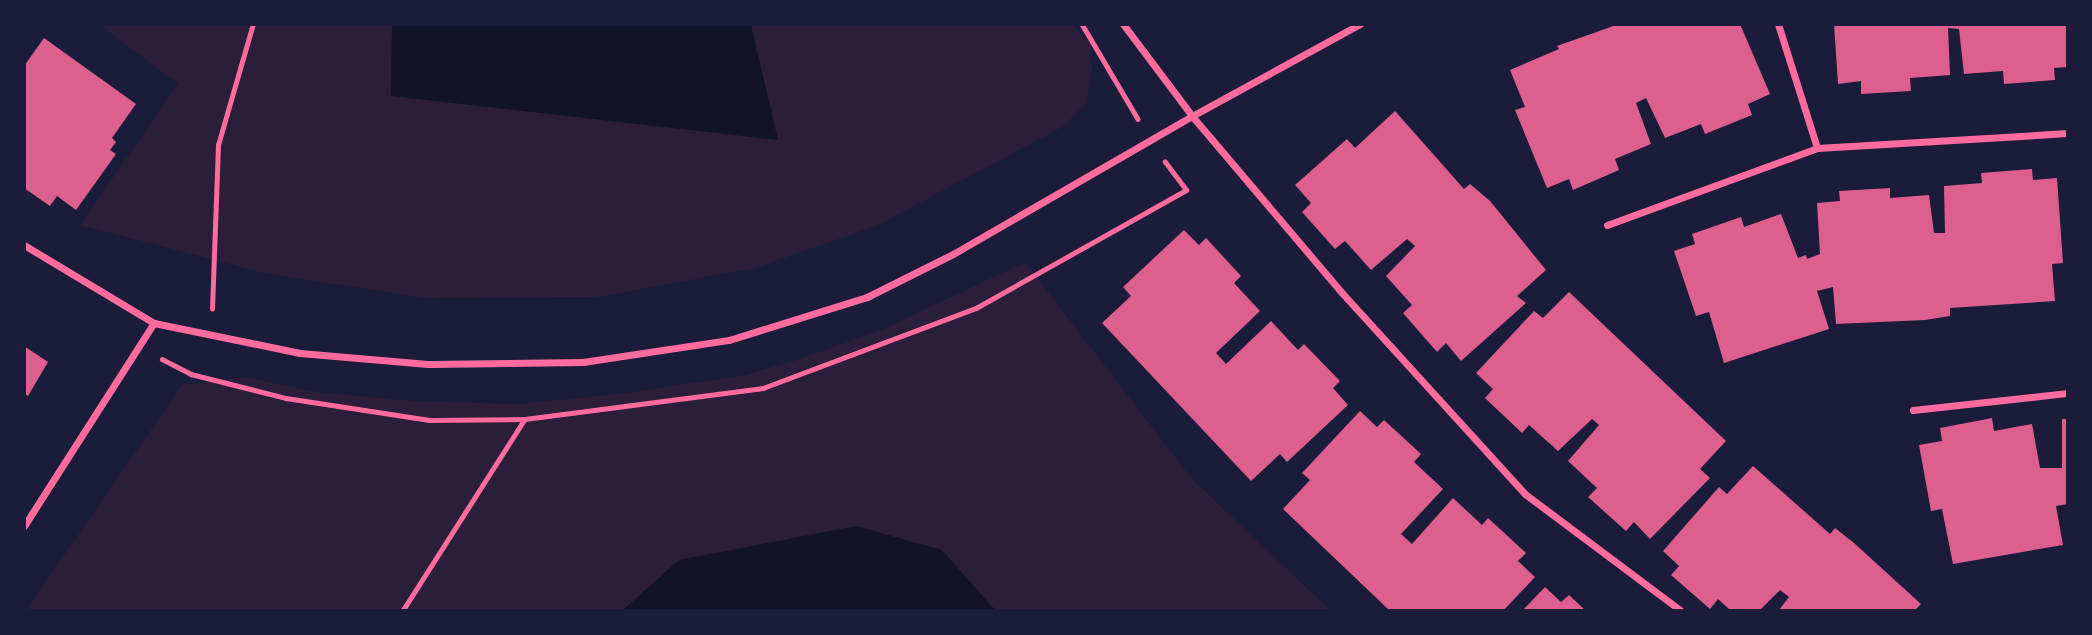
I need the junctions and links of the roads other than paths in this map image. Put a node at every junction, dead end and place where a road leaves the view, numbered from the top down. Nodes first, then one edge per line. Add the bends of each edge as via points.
1 (1124, 24) edge
2 (1360, 24) edge
3 (1778, 24) edge
4 (1192, 116) junction
5 (2067, 133) edge
6 (1817, 148) junction
7 (1607, 225) dead end
8 (24, 245) edge
9 (154, 323) junction
10 (2067, 393) edge
11 (1913, 410) dead end
12 (24, 526) edge
13 (1680, 611) edge

1 - 4 street
2 - 4 street
3 - 6 street
4 - 9 street via 953,254 867,297 729,340 583,362 428,364 300,353
4 - 13 street via 1343,295 1525,494
5 - 6 street
6 - 7 street
8 - 9 street
9 - 12 street
10 - 11 street

